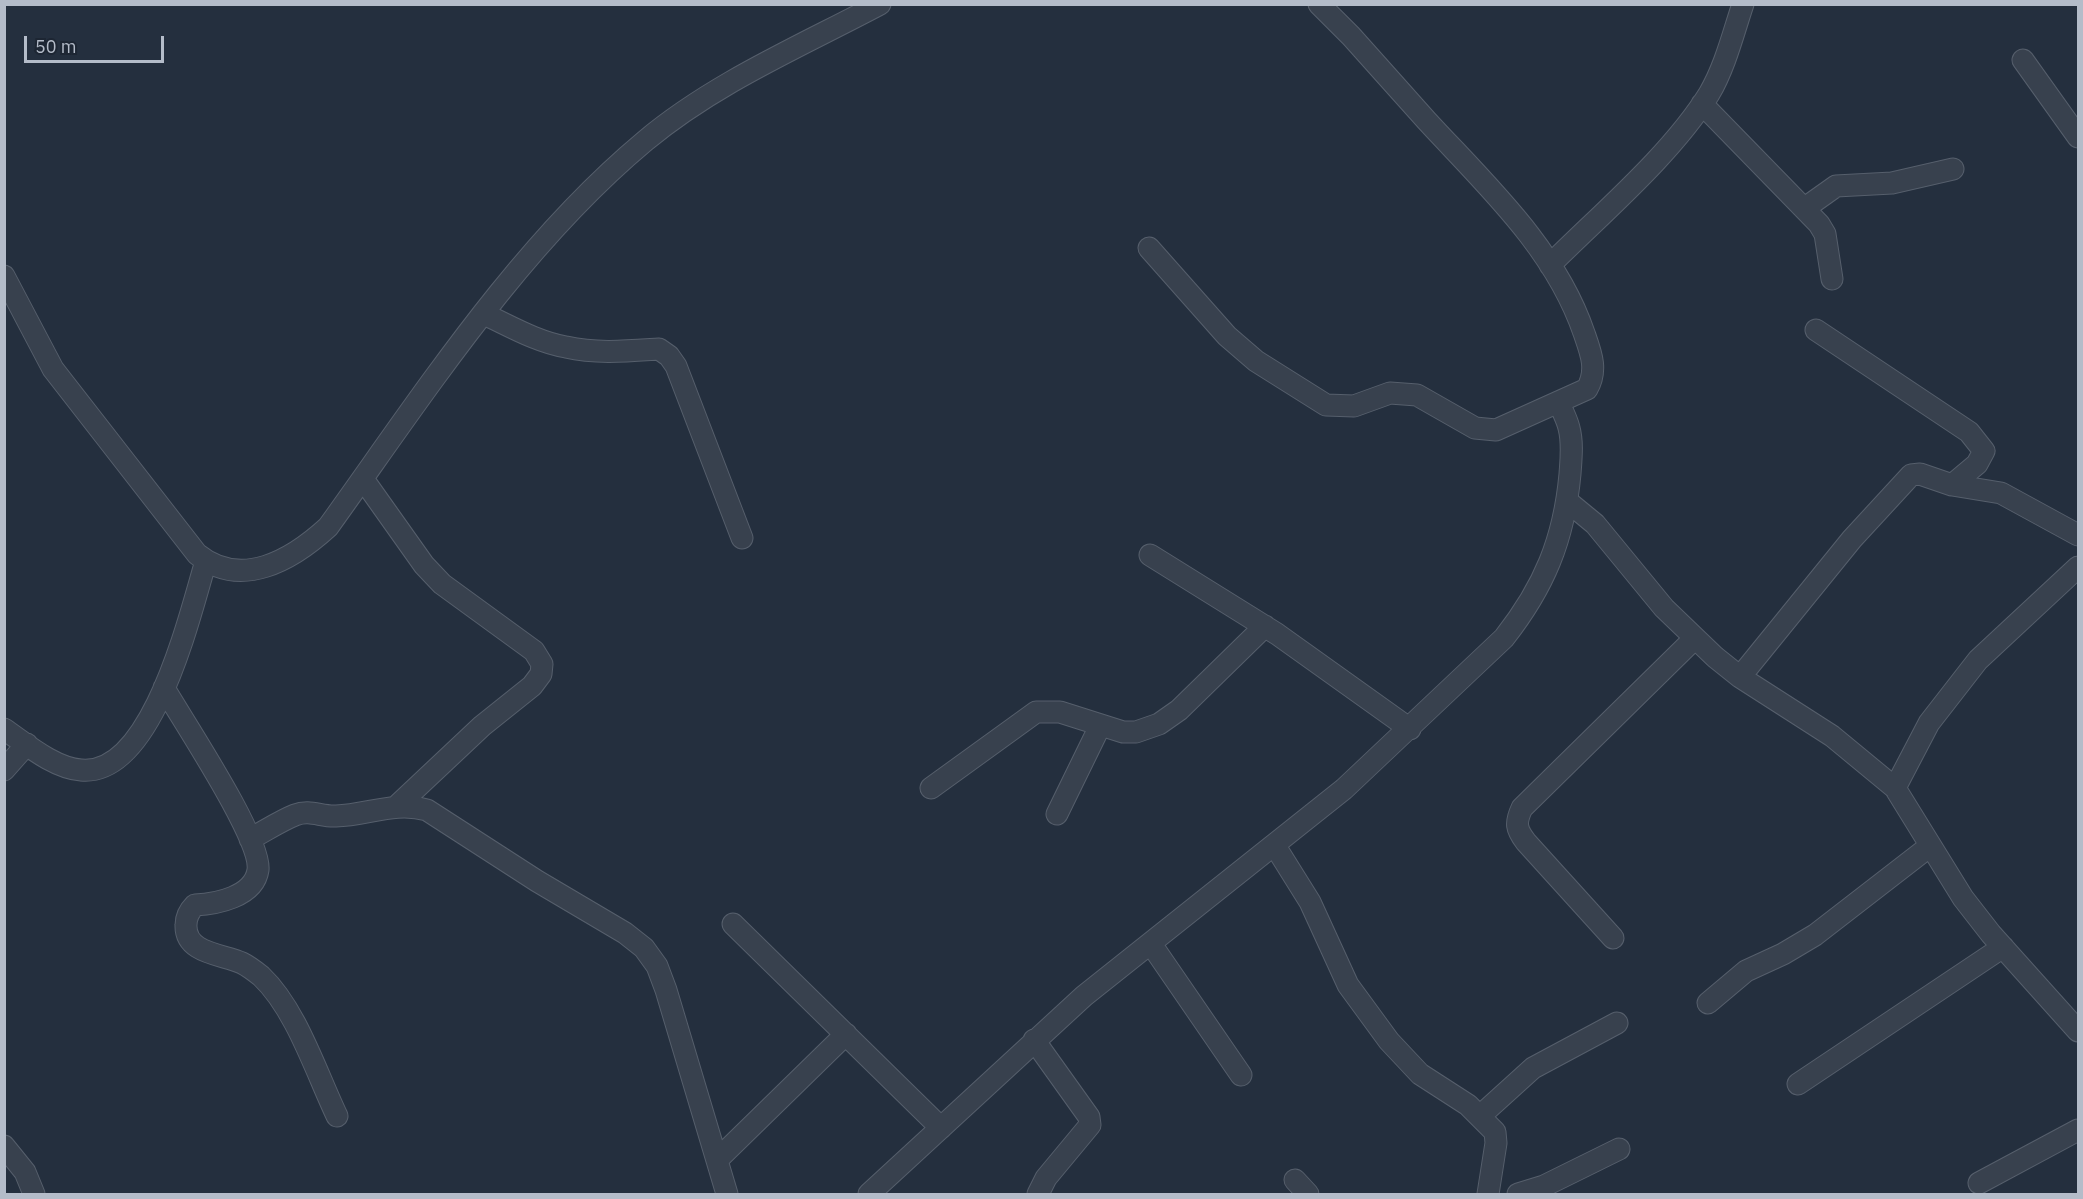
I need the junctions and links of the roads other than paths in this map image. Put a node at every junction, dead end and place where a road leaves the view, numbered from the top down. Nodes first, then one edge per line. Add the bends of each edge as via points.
1 (880, 4) edge
2 (1319, 4) edge
3 (1743, 4) edge
4 (2023, 60) dead end
5 (1702, 104) junction
6 (2079, 137) edge
7 (1953, 169) dead end
8 (1806, 208) junction
9 (1149, 248) dead end
10 (1550, 265) junction
11 (4, 276) edge
12 (1832, 279) dead end
13 (484, 314) junction
14 (1816, 330) dead end
15 (1559, 402) junction
16 (363, 479) junction
17 (1952, 485) junction
18 (1567, 501) junction
19 (2079, 534) edge
20 (742, 538) dead end
21 (1150, 555) dead end
22 (206, 561) junction
23 (2079, 567) edge
24 (1265, 626) junction
25 (1694, 639) junction
26 (1740, 677) junction
27 (164, 688) junction
28 (1100, 726) junction
29 (4, 729) edge
30 (1410, 729) junction
31 (27, 744) junction
32 (4, 770) edge
33 (931, 788) dead end
34 (1895, 788) junction
35 (398, 805) junction
36 (1057, 814) dead end
37 (250, 839) junction
38 (1275, 846) junction
39 (1930, 846) junction
40 (733, 924) dead end
41 (1613, 938) dead end
42 (1151, 944) junction
43 (2003, 947) junction
44 (1707, 1003) dead end
45 (1617, 1023) dead end
46 (2079, 1030) edge
47 (846, 1034) junction
48 (1034, 1040) junction
49 (1241, 1075) dead end
50 (1798, 1084) dead end
51 (337, 1116) dead end
52 (1480, 1116) junction
53 (941, 1128) junction
54 (2079, 1130) edge
55 (4, 1146) edge
56 (1619, 1149) dead end
57 (717, 1160) junction
58 (1979, 1183) dead end
59 (34, 1194) edge
60 (727, 1194) edge
61 (869, 1194) edge
62 (1038, 1194) edge
63 (1488, 1194) edge
64 (1518, 1194) edge

1 - 13 street via 746,75 644,141 585,197
2 - 10 street via 1497,195
3 - 5 street via 1721,69
4 - 6 street
5 - 8 street
5 - 10 street via 1652,162
7 - 8 street via 1892,183 1836,186
8 - 12 street via 1825,234
9 - 15 street via 1227,336 1256,361 1326,405 1354,406 1390,393 1417,395 1474,428 1496,430
10 - 15 street via 1577,314 1594,368 1587,389
11 - 22 street via 53,369
13 - 16 street
13 - 20 street via 566,347 606,352 659,349 669,356
14 - 17 street via 1981,444 1983,458
15 - 18 street via 1572,450
16 - 22 street via 328,527 284,561 238,571 218,568
16 - 35 street via 442,584 534,651 542,664 541,674 532,686 482,726
17 - 19 street via 2001,493
17 - 26 street via 1920,474 1903,481
18 - 25 street via 1595,524
18 - 30 street via 1554,556 1526,610 1503,638
21 - 24 street
22 - 27 street
23 - 34 street via 1978,660 1929,723
24 - 28 street via 1179,710 1159,724 1136,732
24 - 30 street
25 - 26 street
25 - 41 street via 1522,808 1516,820 1517,831 1526,842
26 - 34 street via 1832,736
27 - 31 street via 139,735 107,766 82,771
27 - 37 street
28 - 33 street via 1060,712 1036,712
28 - 36 street
29 - 31 street
30 - 38 street
31 - 32 street
34 - 39 street
35 - 37 street via 333,817 310,812 295,815
35 - 57 street via 426,810 644,948 657,966 666,990
37 - 51 street via 257,855 258,872 253,882 226,900 195,905 186,928 190,940 201,950 242,963 260,976 283,1003
38 - 42 street
38 - 52 street via 1310,902 1348,985 1389,1041 1420,1074
39 - 43 street
39 - 44 street via 1815,935 1746,971
40 - 47 street
42 - 48 street
42 - 49 street
43 - 46 street
43 - 50 street
45 - 52 street via 1533,1068
47 - 53 street
47 - 57 street
48 - 53 street
48 - 62 street via 1089,1117 1090,1125 1046,1178
52 - 63 street via 1495,1132 1497,1143
53 - 61 street
54 - 58 street
55 - 59 street via 26,1172
56 - 64 street via 1544,1186
57 - 60 street

